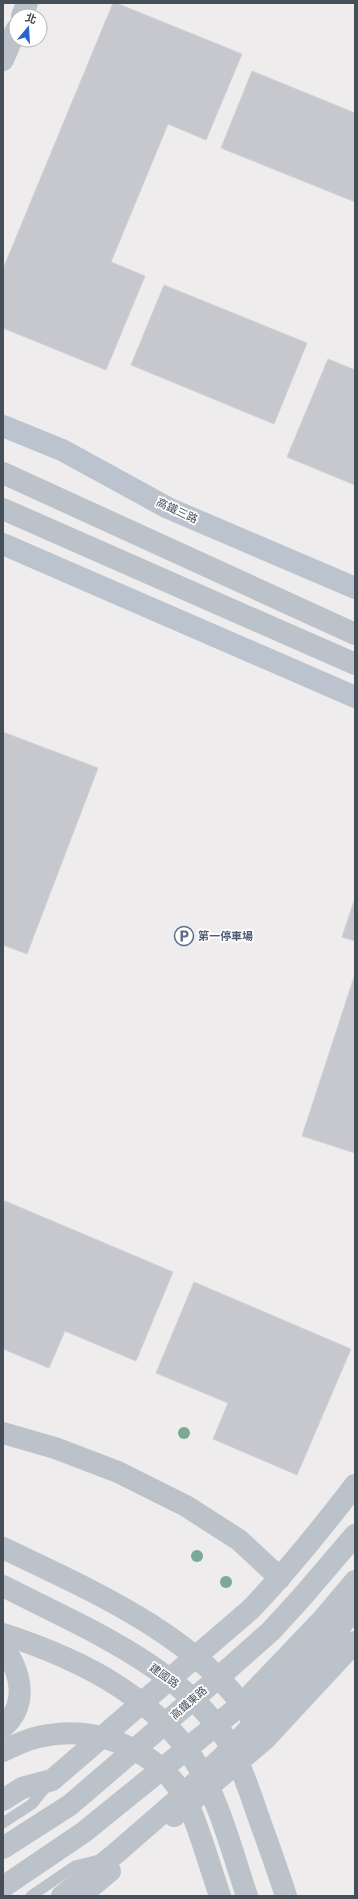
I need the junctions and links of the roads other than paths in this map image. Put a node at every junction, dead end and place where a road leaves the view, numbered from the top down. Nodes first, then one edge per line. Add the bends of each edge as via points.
1 (8, 48) edge
2 (3, 60) edge
3 (3, 426) edge
4 (3, 474) edge
5 (3, 509) edge
6 (3, 544) edge
7 (355, 588) edge
8 (355, 634) edge
9 (355, 664) edge
10 (355, 697) edge
11 (3, 1433) edge
12 (355, 1485) edge
13 (355, 1535) edge
14 (3, 1548) edge
15 (280, 1578) junction
16 (355, 1581) edge
17 (3, 1586) edge
18 (355, 1608) edge
19 (3, 1634) edge
20 (355, 1642) edge
21 (3, 1647) edge
22 (196, 1656) junction
23 (219, 1677) junction
24 (242, 1704) junction
25 (3, 1726) edge
26 (265, 1739) junction
27 (3, 1751) edge
28 (52, 1780) junction
29 (3, 1800) edge
30 (3, 1823) edge
31 (3, 1848) edge
32 (134, 1850) junction
33 (3, 1888) edge
34 (30, 1896) edge
35 (62, 1896) edge
36 (80, 1896) edge
37 (220, 1896) edge
38 (248, 1896) edge
39 (286, 1896) edge

1 - 2 street
3 - 7 street, 高鐵三路 via 62,450 168,508
4 - 8 street
5 - 9 street
6 - 10 street
11 - 15 street via 55,1448 118,1472 186,1506 239,1540
12 - 15 street
13 - 23 street, 高鐵東路 via 276,1625
14 - 22 street via 131,1612
15 - 22 street via 251,1609
16 - 24 street via 323,1619
17 - 39 street, 建國路, bridge via 129,1652 192,1697 233,1751 248,1786
18 - 35 street, bridge via 230,1750 176,1801
19 - 38 street, bridge via 69,1658 146,1705 167,1724 186,1748 204,1778
20 - 26 street
21 - 25 street via 18,1674 21,1691 17,1708
22 - 23 street
22 - 28 street
23 - 24 street
23 - 31 street, 高鐵東路 via 70,1805
24 - 26 street
24 - 33 street via 84,1832
26 - 32 street
27 - 37 street, bridge via 25,1741 49,1735 72,1734 98,1737 141,1753 177,1786 189,1806
28 - 29 street via 22,1788
28 - 30 lane via 32,1804
32 - 34 lane via 75,1866
32 - 36 street

